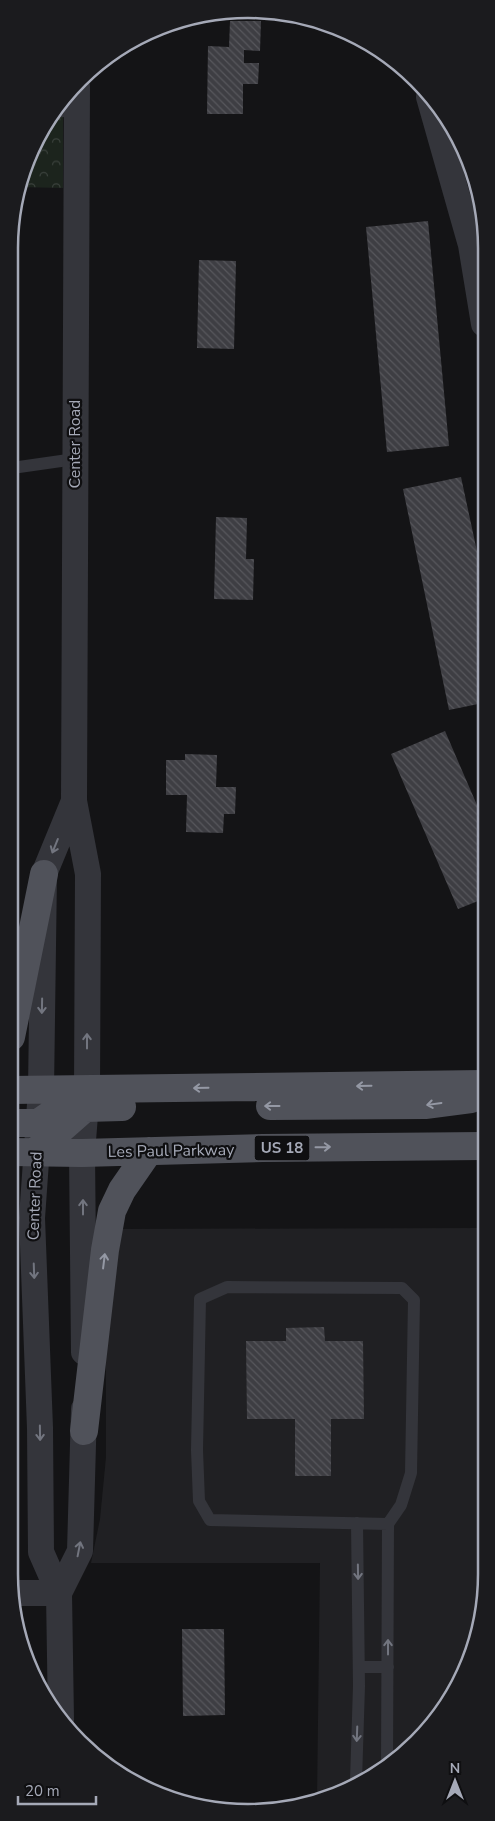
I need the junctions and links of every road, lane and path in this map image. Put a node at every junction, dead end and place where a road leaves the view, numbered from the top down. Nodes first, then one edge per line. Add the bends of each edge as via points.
1 (68, 103) edge
2 (433, 112) edge
3 (478, 287) edge
4 (75, 459) junction
5 (18, 467) edge
6 (74, 801) junction
7 (44, 874) junction
8 (18, 999) edge
9 (478, 1084) edge
10 (18, 1090) edge
11 (40, 1090) junction
12 (478, 1098) edge
13 (86, 1099) junction
14 (18, 1123) edge
15 (38, 1123) junction
16 (478, 1146) edge
17 (149, 1151) junction
18 (23, 1152) edge
19 (82, 1153) junction
20 (84, 1431) junction
21 (357, 1523) junction
22 (388, 1524) junction
23 (18, 1593) edge
24 (59, 1593) junction
25 (359, 1667) junction
26 (388, 1667) junction
27 (61, 1708) edge
28 (387, 1757) edge
29 (356, 1776) edge

1 - 4 street, Center Road
2 - 3 street via 471,244
4 - 5 lane
4 - 6 street, Center Road
6 -> 7 street, Center Road
13 -> 6 street, Center Road via 88,874
7 - 8 main road
7 -> 11 street, Center Road
9 -> 13 main road
10 - 11 main road
11 - 13 main road
11 - 15 street, Center Road
12 -> 13 main road via 425,1105
13 - 15 main road
13 - 18 main road
13 - 19 street, Center Road
14 - 15 main road
15 - 18 street, Center Road
17 -> 16 main road, Les Paul Parkway / US 18
17 - 19 main road, Les Paul Parkway / US 18
20 -> 17 main road via 112,1211 122,1190
18 - 19 main road, Les Paul Parkway / US 18
18 -> 24 street, Center Road via 32,1218 40,1428 40,1552
20 -> 19 street, Center Road
24 -> 20 street, Center Road via 80,1551
21 - 22 lane
21 - 22 lane via 210,1520 200,1501 197,1450 200,1299 227,1287 402,1288 414,1300 411,1473 402,1504
21 -> 25 lane
26 -> 22 lane
23 - 24 street
24 - 27 street, Center Road
25 - 26 lane
25 -> 29 lane
26 - 28 lane

